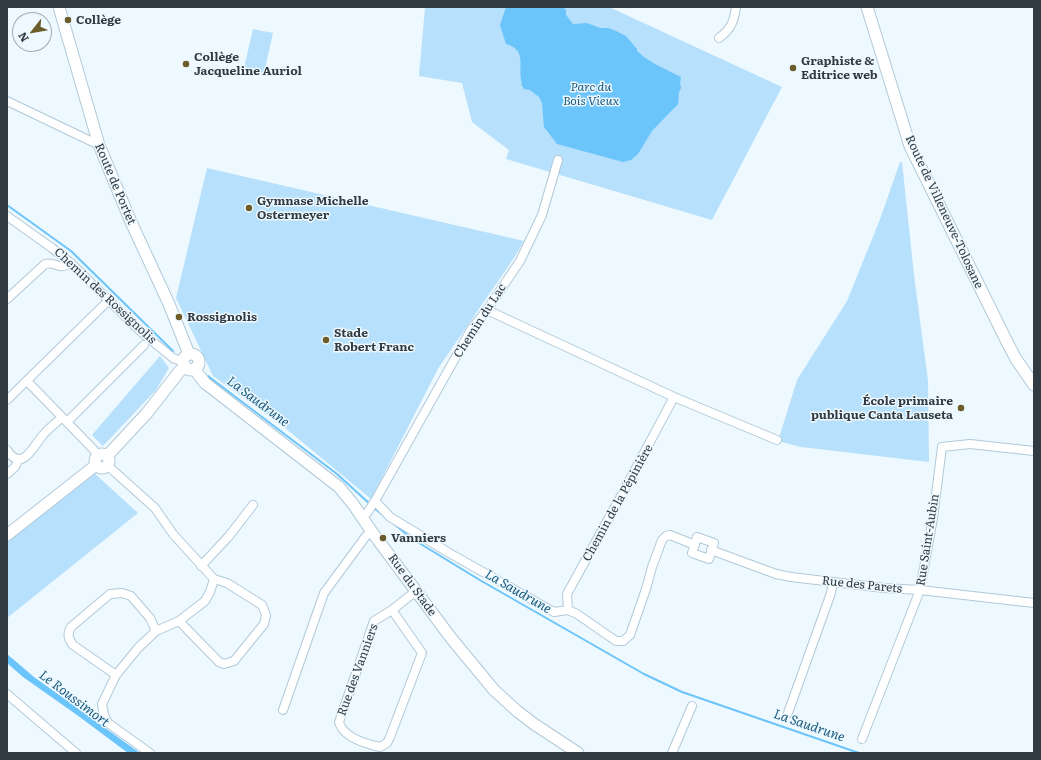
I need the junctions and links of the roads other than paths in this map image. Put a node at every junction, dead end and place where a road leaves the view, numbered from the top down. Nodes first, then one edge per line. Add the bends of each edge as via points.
1 (59, 7) edge
2 (736, 7) edge
3 (867, 7) edge
4 (719, 38) dead end
5 (7, 101) edge
6 (98, 145) junction
7 (558, 160) dead end
8 (7, 216) edge
9 (71, 263) junction
10 (7, 299) edge
11 (109, 300) junction
12 (487, 310) junction
13 (144, 345) dead end
14 (188, 363) junction
15 (27, 381) junction
16 (1034, 385) edge
17 (674, 397) junction
18 (7, 400) edge
19 (65, 420) junction
20 (777, 440) dead end
21 (7, 450) edge
22 (1034, 451) edge
23 (19, 459) junction
24 (102, 461) junction
25 (7, 474) edge
26 (374, 503) junction
27 (253, 505) dead end
28 (364, 515) junction
29 (372, 532) junction
30 (7, 534) edge
31 (201, 566) junction
32 (214, 579) junction
33 (833, 582) junction
34 (920, 590) junction
35 (416, 591) junction
36 (1034, 603) edge
37 (392, 610) junction
38 (568, 610) junction
39 (179, 621) junction
40 (156, 631) junction
41 (116, 675) junction
42 (7, 694) edge
43 (692, 706) dead end
44 (283, 710) dead end
45 (788, 713) dead end
46 (862, 739) dead end
47 (76, 753) edge
48 (150, 753) edge
49 (578, 753) edge
50 (672, 753) edge

1 - 6 street, Route de Portet
2 - 4 street via 735,19 728,31
3 - 16 street, Route de Villeneuve-Tolosane via 910,146 1008,344
5 - 6 street
6 - 14 street, Route de Portet via 169,304 187,349
7 - 12 street, Chemin du Lac via 542,215 520,261
8 - 9 street, Chemin des Rossignolis
9 - 10 street via 64,267 45,264
9 - 11 street, Chemin des Rossignolis
11 - 14 street, Chemin des Rossignolis via 173,358
11 - 15 street
12 - 17 street
12 - 26 street, Chemin du Lac via 472,328
13 - 19 street
14 - 24 street via 178,372 147,413
14 - 28 street, Rue du Stade via 205,383 339,488
15 - 18 street
15 - 19 street
17 - 20 street
17 - 38 street, Chemin de la Pépinière via 567,594
19 - 23 street via 44,434 29,456
19 - 24 street
21 - 23 street via 14,458
22 - 34 street, Rue Saint-Aubin via 970,444 942,447
23 - 25 street
24 - 30 street
24 - 31 street via 155,508 173,534
26 - 28 street, Chemin du Lac
26 - 38 street via 390,517 451,554 554,612
27 - 31 street
28 - 29 street, Rue du Stade
29 - 35 street, Rue du Stade
29 - 44 street via 366,536 324,592
31 - 32 street
32 - 39 street via 205,600
32 - 39 street via 243,592 265,610 264,624 234,661 228,664 219,662
33 - 34 street, Rue des Parets
33 - 38 street, Rue des Parets via 776,574 714,551 714,543 697,538 695,545 670,535 662,540 630,635 616,641
33 - 45 street
34 - 36 street, Rue des Parets
34 - 46 street, Rue Saint-Aubin
35 - 37 street, Rue des Vanniers
35 - 49 street, Rue du Stade via 450,638 494,690 534,724
37 - 37 street, Rue des Vanniers via 422,653 390,737 387,743 380,747 349,735 340,728 339,722 374,621
39 - 40 street
40 - 41 street
40 - 41 street via 150,618 131,596 122,593 110,594 72,627 68,634 73,645
41 - 48 street via 102,704 106,720
42 - 47 street
43 - 50 street

